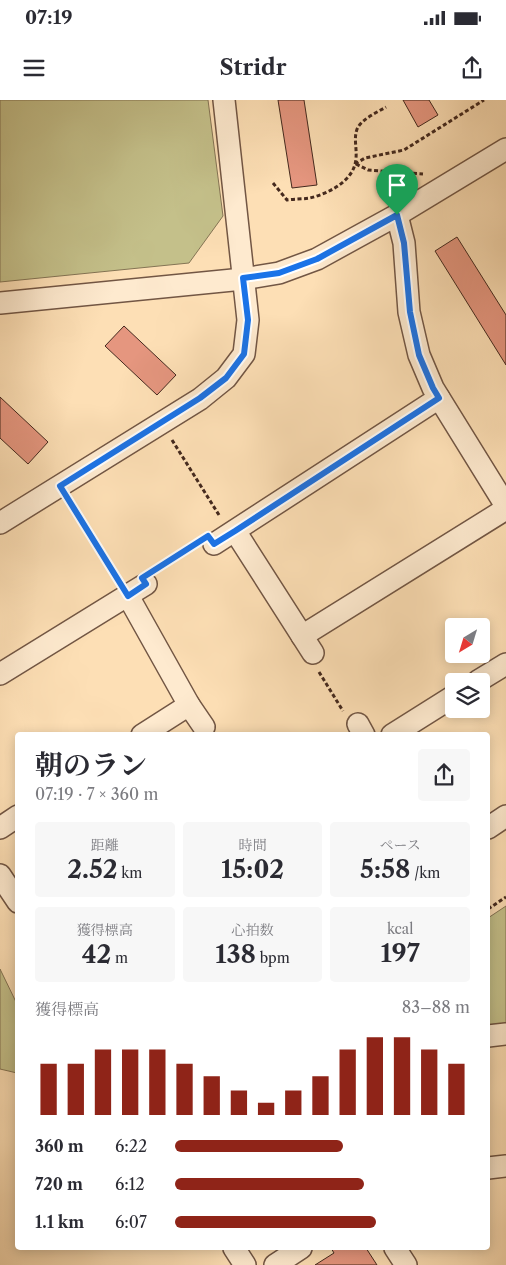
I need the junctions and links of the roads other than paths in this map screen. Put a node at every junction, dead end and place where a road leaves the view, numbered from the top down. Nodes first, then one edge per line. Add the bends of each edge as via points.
1 (224, 100) edge
2 (506, 149) edge
3 (397, 215) junction
4 (243, 278) junction
5 (0, 303) edge
6 (439, 398) junction
7 (506, 508) edge
8 (0, 523) edge
9 (235, 531) junction
10 (214, 544) road end
11 (146, 584) road end
12 (128, 596) junction
13 (506, 664) edge
14 (0, 674) edge
15 (490, 674) edge
16 (445, 702) edge
17 (189, 705) junction
18 (204, 728) dead end
19 (147, 732) edge
20 (397, 732) edge
21 (506, 816) edge
22 (15, 818) edge
23 (490, 827) edge
24 (0, 828) edge
25 (0, 875) edge
26 (15, 898) edge
27 (506, 1034) edge
28 (490, 1036) edge
29 (506, 1166) edge
30 (490, 1168) edge
31 (235, 1250) edge
32 (298, 1250) edge
33 (396, 1250) edge
34 (245, 1265) edge
35 (275, 1265) edge
36 (406, 1265) edge

1 - 4 street
2 - 3 street
3 - 4 street via 317,259 279,273
3 - 6 street via 404,243 410,312 417,346
4 - 5 street
4 - 8 street via 248,320 244,354 226,378 200,398
6 - 7 street
6 - 9 street
7 - 9 street via 308,645
9 - 10 street
11 - 12 street
12 - 14 street
12 - 17 street
13 - 15 street
16 - 20 street
17 - 18 street
17 - 19 street
21 - 23 street
22 - 24 street
25 - 26 street
27 - 28 street
29 - 30 street
31 - 34 street
32 - 35 street
33 - 36 street

